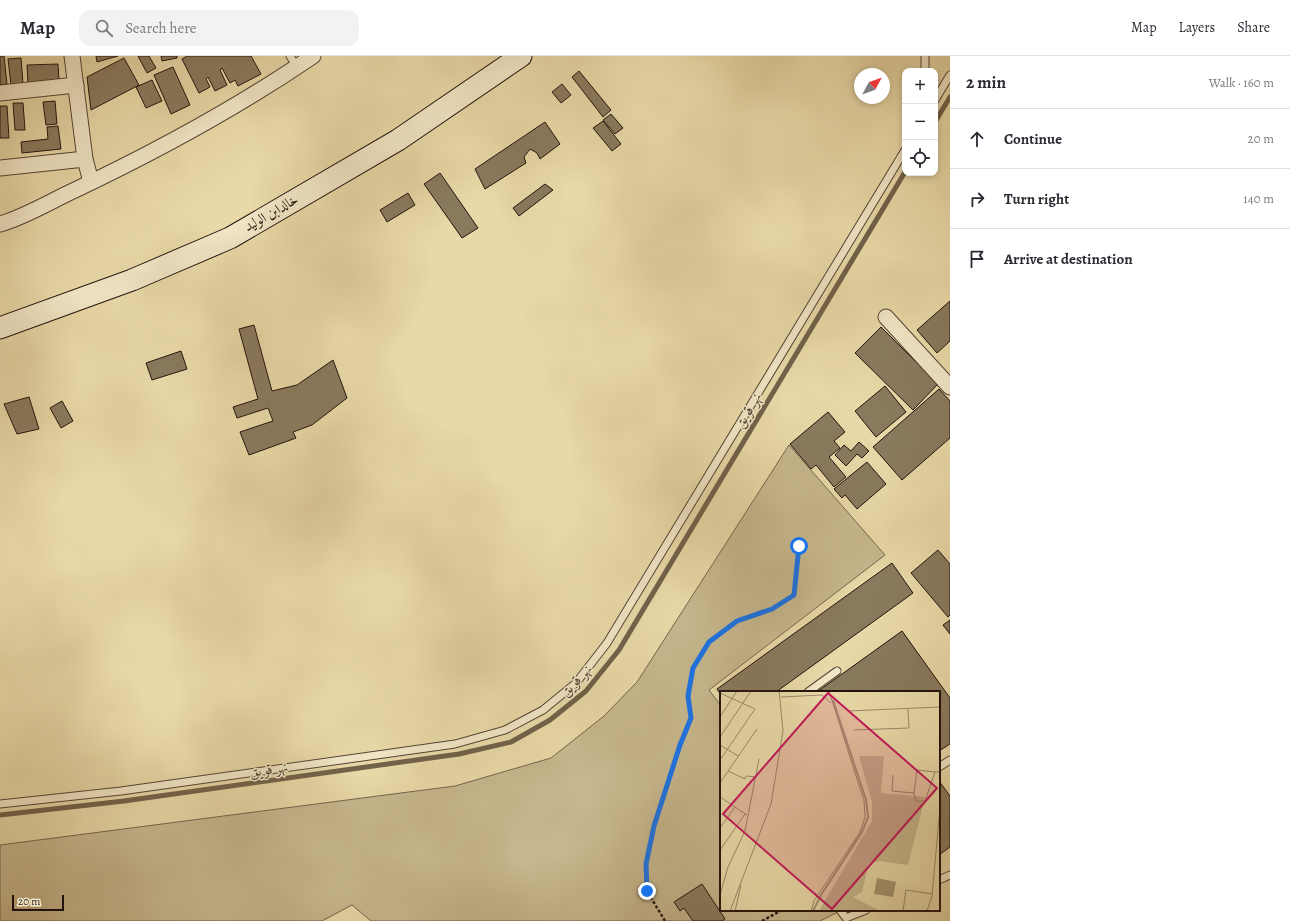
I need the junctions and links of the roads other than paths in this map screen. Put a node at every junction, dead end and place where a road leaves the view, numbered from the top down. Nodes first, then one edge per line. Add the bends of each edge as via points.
1 (72, 56) edge
2 (313, 56) edge
3 (521, 56) edge
4 (925, 56) edge
5 (293, 61) edge
6 (925, 68) edge
7 (950, 75) edge
8 (76, 85) junction
9 (0, 93) edge
10 (938, 95) edge
11 (902, 155) edge
12 (86, 160) junction
13 (0, 168) edge
14 (91, 182) junction
15 (0, 224) edge
16 (886, 317) dead end
17 (0, 328) edge
18 (950, 387) edge
19 (837, 671) dead end
20 (809, 691) edge
21 (950, 760) edge
22 (940, 766) edge
23 (0, 804) edge
24 (950, 875) edge
25 (940, 880) edge
26 (841, 911) edge
27 (864, 911) edge

1 - 8 street
2 - 5 street
3 - 17 main road, خالدابن الوليد via 398,140 230,238 132,280
4 - 6 lane
5 - 14 street via 240,103
7 - 10 lane
8 - 9 street
8 - 12 street
11 - 23 lane via 608,643 576,683 543,710 505,730 455,744 129,790
12 - 13 street
12 - 14 street
14 - 15 street
16 - 18 street
19 - 20 lane
21 - 22 lane
24 - 25 lane
26 - 27 lane via 846,918

